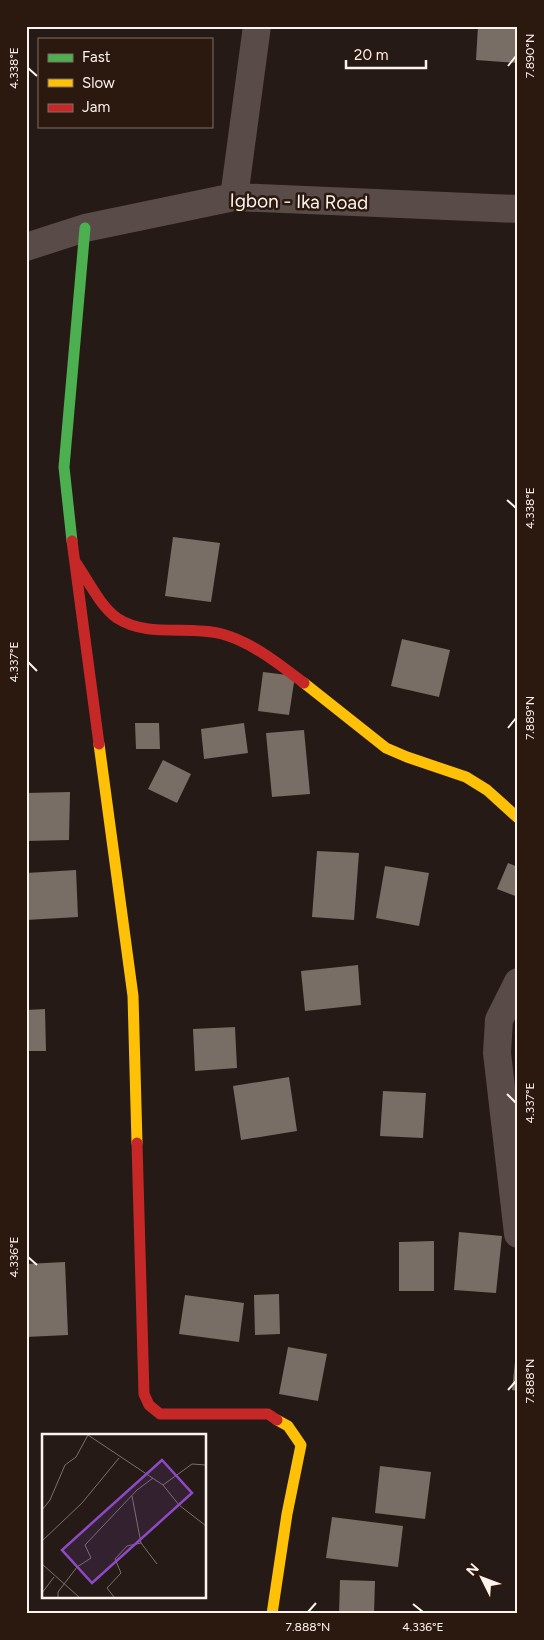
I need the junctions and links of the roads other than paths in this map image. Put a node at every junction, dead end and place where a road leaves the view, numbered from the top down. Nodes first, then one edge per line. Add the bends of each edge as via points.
1 (257, 26) edge
2 (234, 197) junction
3 (518, 209) edge
4 (85, 228) junction
5 (26, 247) edge
6 (74, 560) junction
7 (518, 818) edge
8 (518, 982) edge
9 (518, 1234) edge
10 (272, 1614) edge

1 - 2 street
2 - 3 street, Igbon - Ika Road
2 - 4 street, Igbon - Ika Road
4 - 5 street, Igbon - Ika Road
4 - 6 street via 64,467
6 - 7 street via 116,617 132,625 214,632 234,638 264,655 386,748 407,760 467,778
6 - 10 street via 132,996 144,1394 149,1405 160,1414 268,1414 288,1426 302,1445 287,1514
8 - 9 street via 499,1020 497,1053

